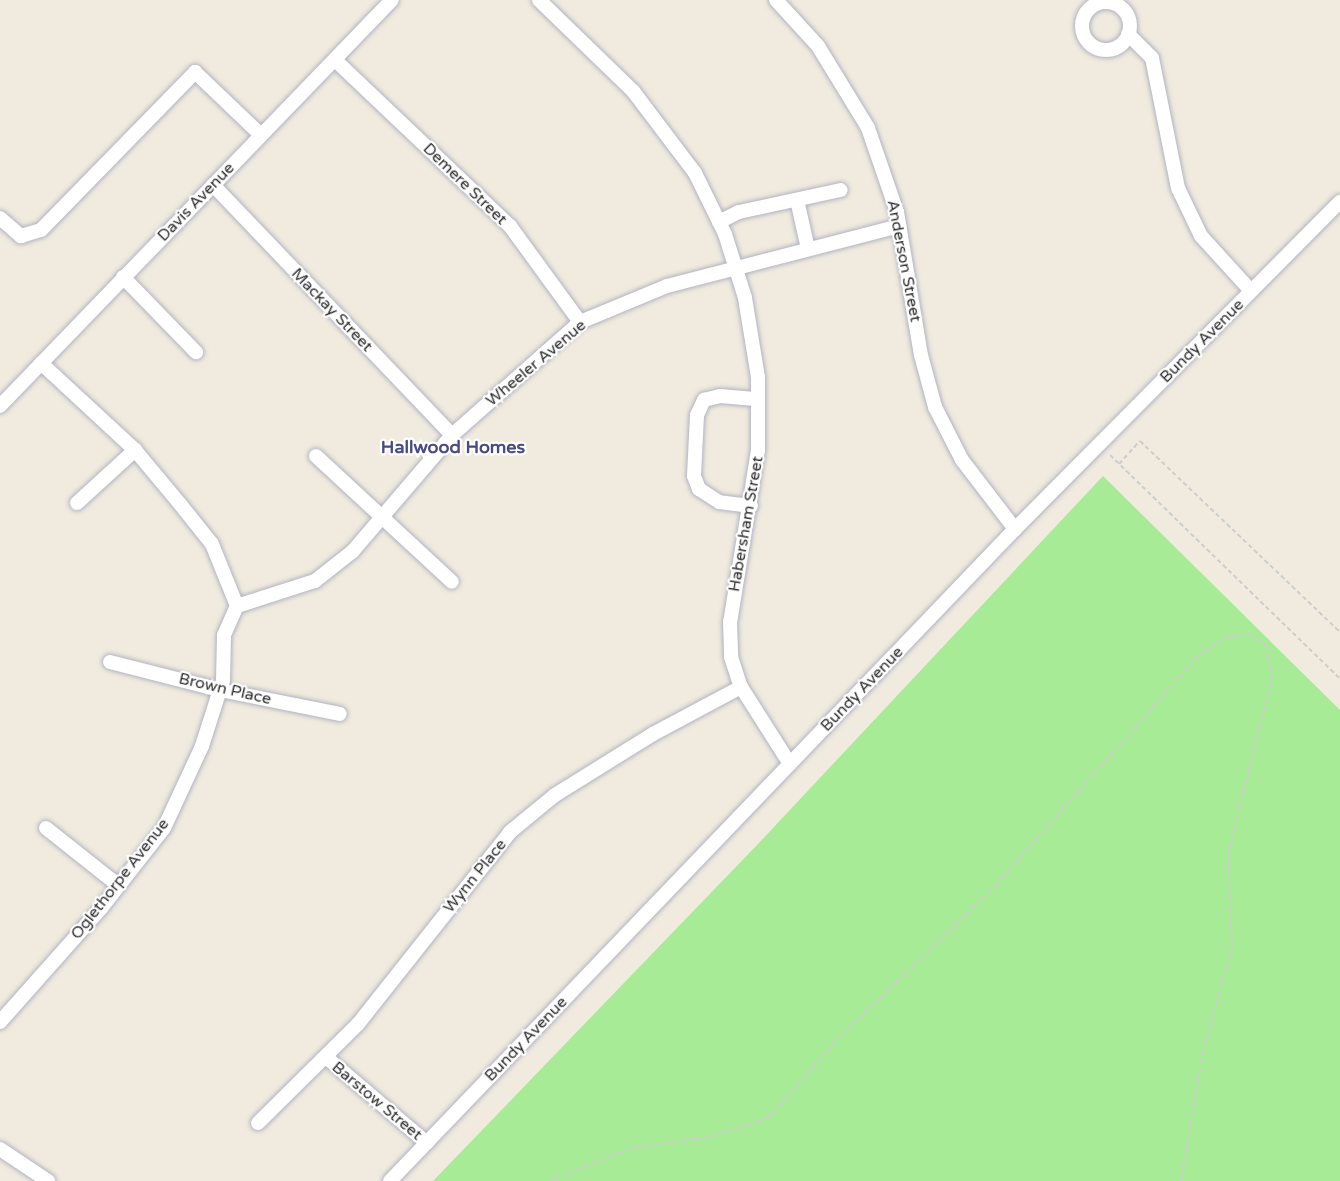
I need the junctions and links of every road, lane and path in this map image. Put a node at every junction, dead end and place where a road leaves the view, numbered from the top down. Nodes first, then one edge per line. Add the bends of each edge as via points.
1 (392, 0) edge
2 (539, 0) edge
3 (776, 0) edge
4 (1128, 34) dead end
5 (335, 60) junction
6 (261, 135) junction
7 (213, 185) junction
8 (841, 190) dead end
9 (797, 200) junction
10 (1340, 202) edge
11 (719, 222) junction
12 (2, 224) edge
13 (899, 226) junction
14 (808, 249) junction
15 (735, 267) junction
16 (123, 278) junction
17 (1251, 291) junction
18 (580, 322) junction
19 (196, 352) dead end
20 (41, 363) junction
21 (758, 399) junction
22 (0, 406) edge
23 (452, 435) junction
24 (1099, 444) junction
25 (135, 450) junction
26 (316, 456) dead end
27 (1119, 464) junction
28 (77, 503) dead end
29 (751, 506) junction
30 (385, 516) junction
31 (1015, 529) junction
32 (452, 582) dead end
33 (237, 606) junction
34 (1340, 632) edge
35 (110, 662) dead end
36 (1340, 679) edge
37 (741, 687) junction
38 (220, 690) junction
39 (340, 714) dead end
40 (790, 764) junction
41 (46, 828) dead end
42 (118, 885) junction
43 (0, 1022) edge
44 (327, 1058) junction
45 (258, 1123) dead end
46 (426, 1143) junction
47 (0, 1149) edge
48 (48, 1181) edge
49 (390, 1181) edge
50 (549, 1181) edge
51 (1181, 1181) edge

1 - 5 street, Davis Avenue
2 - 11 street, Habersham Street via 633,91 695,173
3 - 13 street, Anderson Street via 818,46 868,128
4 - 17 street via 1152,58 1178,188 1201,236
5 - 6 street, Davis Avenue
5 - 18 street, Demere Street via 510,226
6 - 7 street, Davis Avenue
6 - 12 street via 195,72 41,230 21,236
7 - 16 street, Davis Avenue
7 - 23 street, Mackay Street
8 - 9 street
9 - 11 street via 739,212
9 - 14 street
10 - 17 street, Bundy Avenue
11 - 15 street, Habersham Street
13 - 14 street, Wheeler Avenue
13 - 31 street, Anderson Street via 921,355 935,407 962,460
14 - 15 street, Wheeler Avenue
15 - 18 street, Wheeler Avenue via 667,286
15 - 21 street, Habersham Street via 745,298
16 - 19 street
16 - 20 street, Davis Avenue
17 - 24 street, Bundy Avenue
18 - 23 street, Wheeler Avenue
20 - 22 street, Davis Avenue
20 - 25 street
21 - 29 street, Habersham Street via 758,450
21 - 29 street via 720,396 704,400 697,415 694,476 699,489 719,502
23 - 30 street, Wheeler Avenue
24 - 27 path
24 - 31 street, Bundy Avenue
25 - 28 street
25 - 33 street via 212,544
26 - 30 street
27 - 34 path via 1140,441
27 - 36 path
29 - 37 street, Habersham Street via 730,622 732,657
30 - 32 street
30 - 33 street, Wheeler Avenue via 353,551 315,581
31 - 40 street, Bundy Avenue
33 - 38 street, Oglethorpe Avenue via 224,635
35 - 38 street, Brown Place
37 - 40 street, Habersham Street
37 - 44 street, Wynn Place via 653,734 555,795 510,832 400,973
38 - 39 street, Brown Place
38 - 42 street, Oglethorpe Avenue via 202,746 164,828
40 - 46 street, Bundy Avenue
41 - 42 street
42 - 43 street, Oglethorpe Avenue
44 - 45 street, Wynn Place
44 - 46 street, Barstow Street
46 - 49 street, Bundy Avenue
47 - 48 street
50 - 51 path via 625,1150 714,1136 768,1118 837,1040 996,885 1199,656 1230,636 1251,635 1266,645 1272,677 1228,855 1232,948 1203,1052

